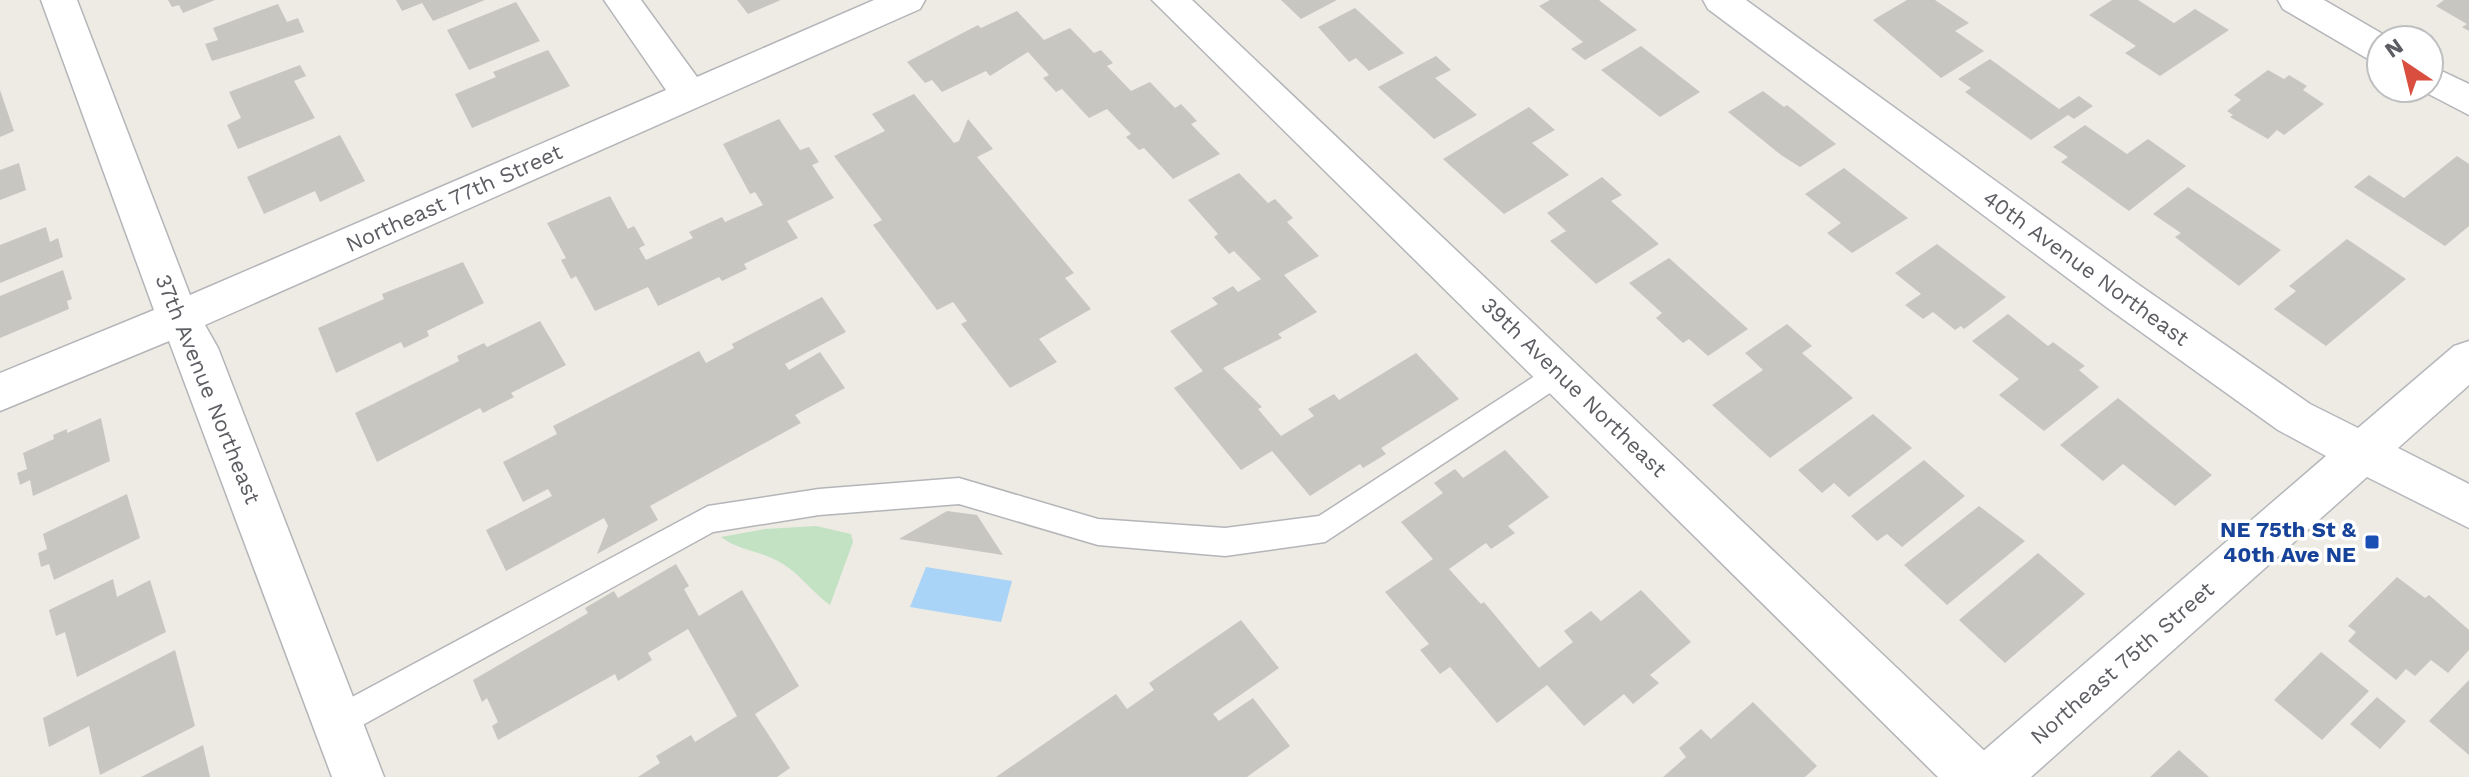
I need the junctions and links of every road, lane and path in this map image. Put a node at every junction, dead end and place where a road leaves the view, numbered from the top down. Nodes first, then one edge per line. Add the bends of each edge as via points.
1 (59, 0) edge
2 (622, 0) edge
3 (907, 0) edge
4 (1170, 0) edge
5 (1721, 0) edge
6 (2296, 0) edge
7 (2365, 41) edge
8 (2445, 87) edge
9 (690, 95) junction
10 (2469, 101) edge
11 (178, 318) junction
12 (2469, 359) edge
13 (1558, 373) junction
14 (0, 392) edge
15 (2363, 453) junction
16 (2469, 507) edge
17 (337, 722) junction
18 (358, 777) edge
19 (1975, 777) edge
20 (1992, 777) edge

1 - 11 street, 37th Avenue Northeast
2 - 9 street
3 - 9 street, Northeast 77th Street
4 - 13 street, 39th Avenue Northeast
5 - 15 street, 40th Avenue Northeast via 2294,417
6 - 7 street
8 - 10 street
9 - 11 street, Northeast 77th Street
11 - 14 street, Northeast 77th Street
11 - 17 street, 37th Avenue Northeast via 196,348
12 - 15 street, Northeast 75th Street
13 - 17 lane via 1325,529 1225,542 1098,532 959,491 819,502 708,519
13 - 19 street, 39th Avenue Northeast
15 - 16 street, 40th Avenue Northeast
15 - 20 street, Northeast 75th Street
17 - 18 street, 37th Avenue Northeast

